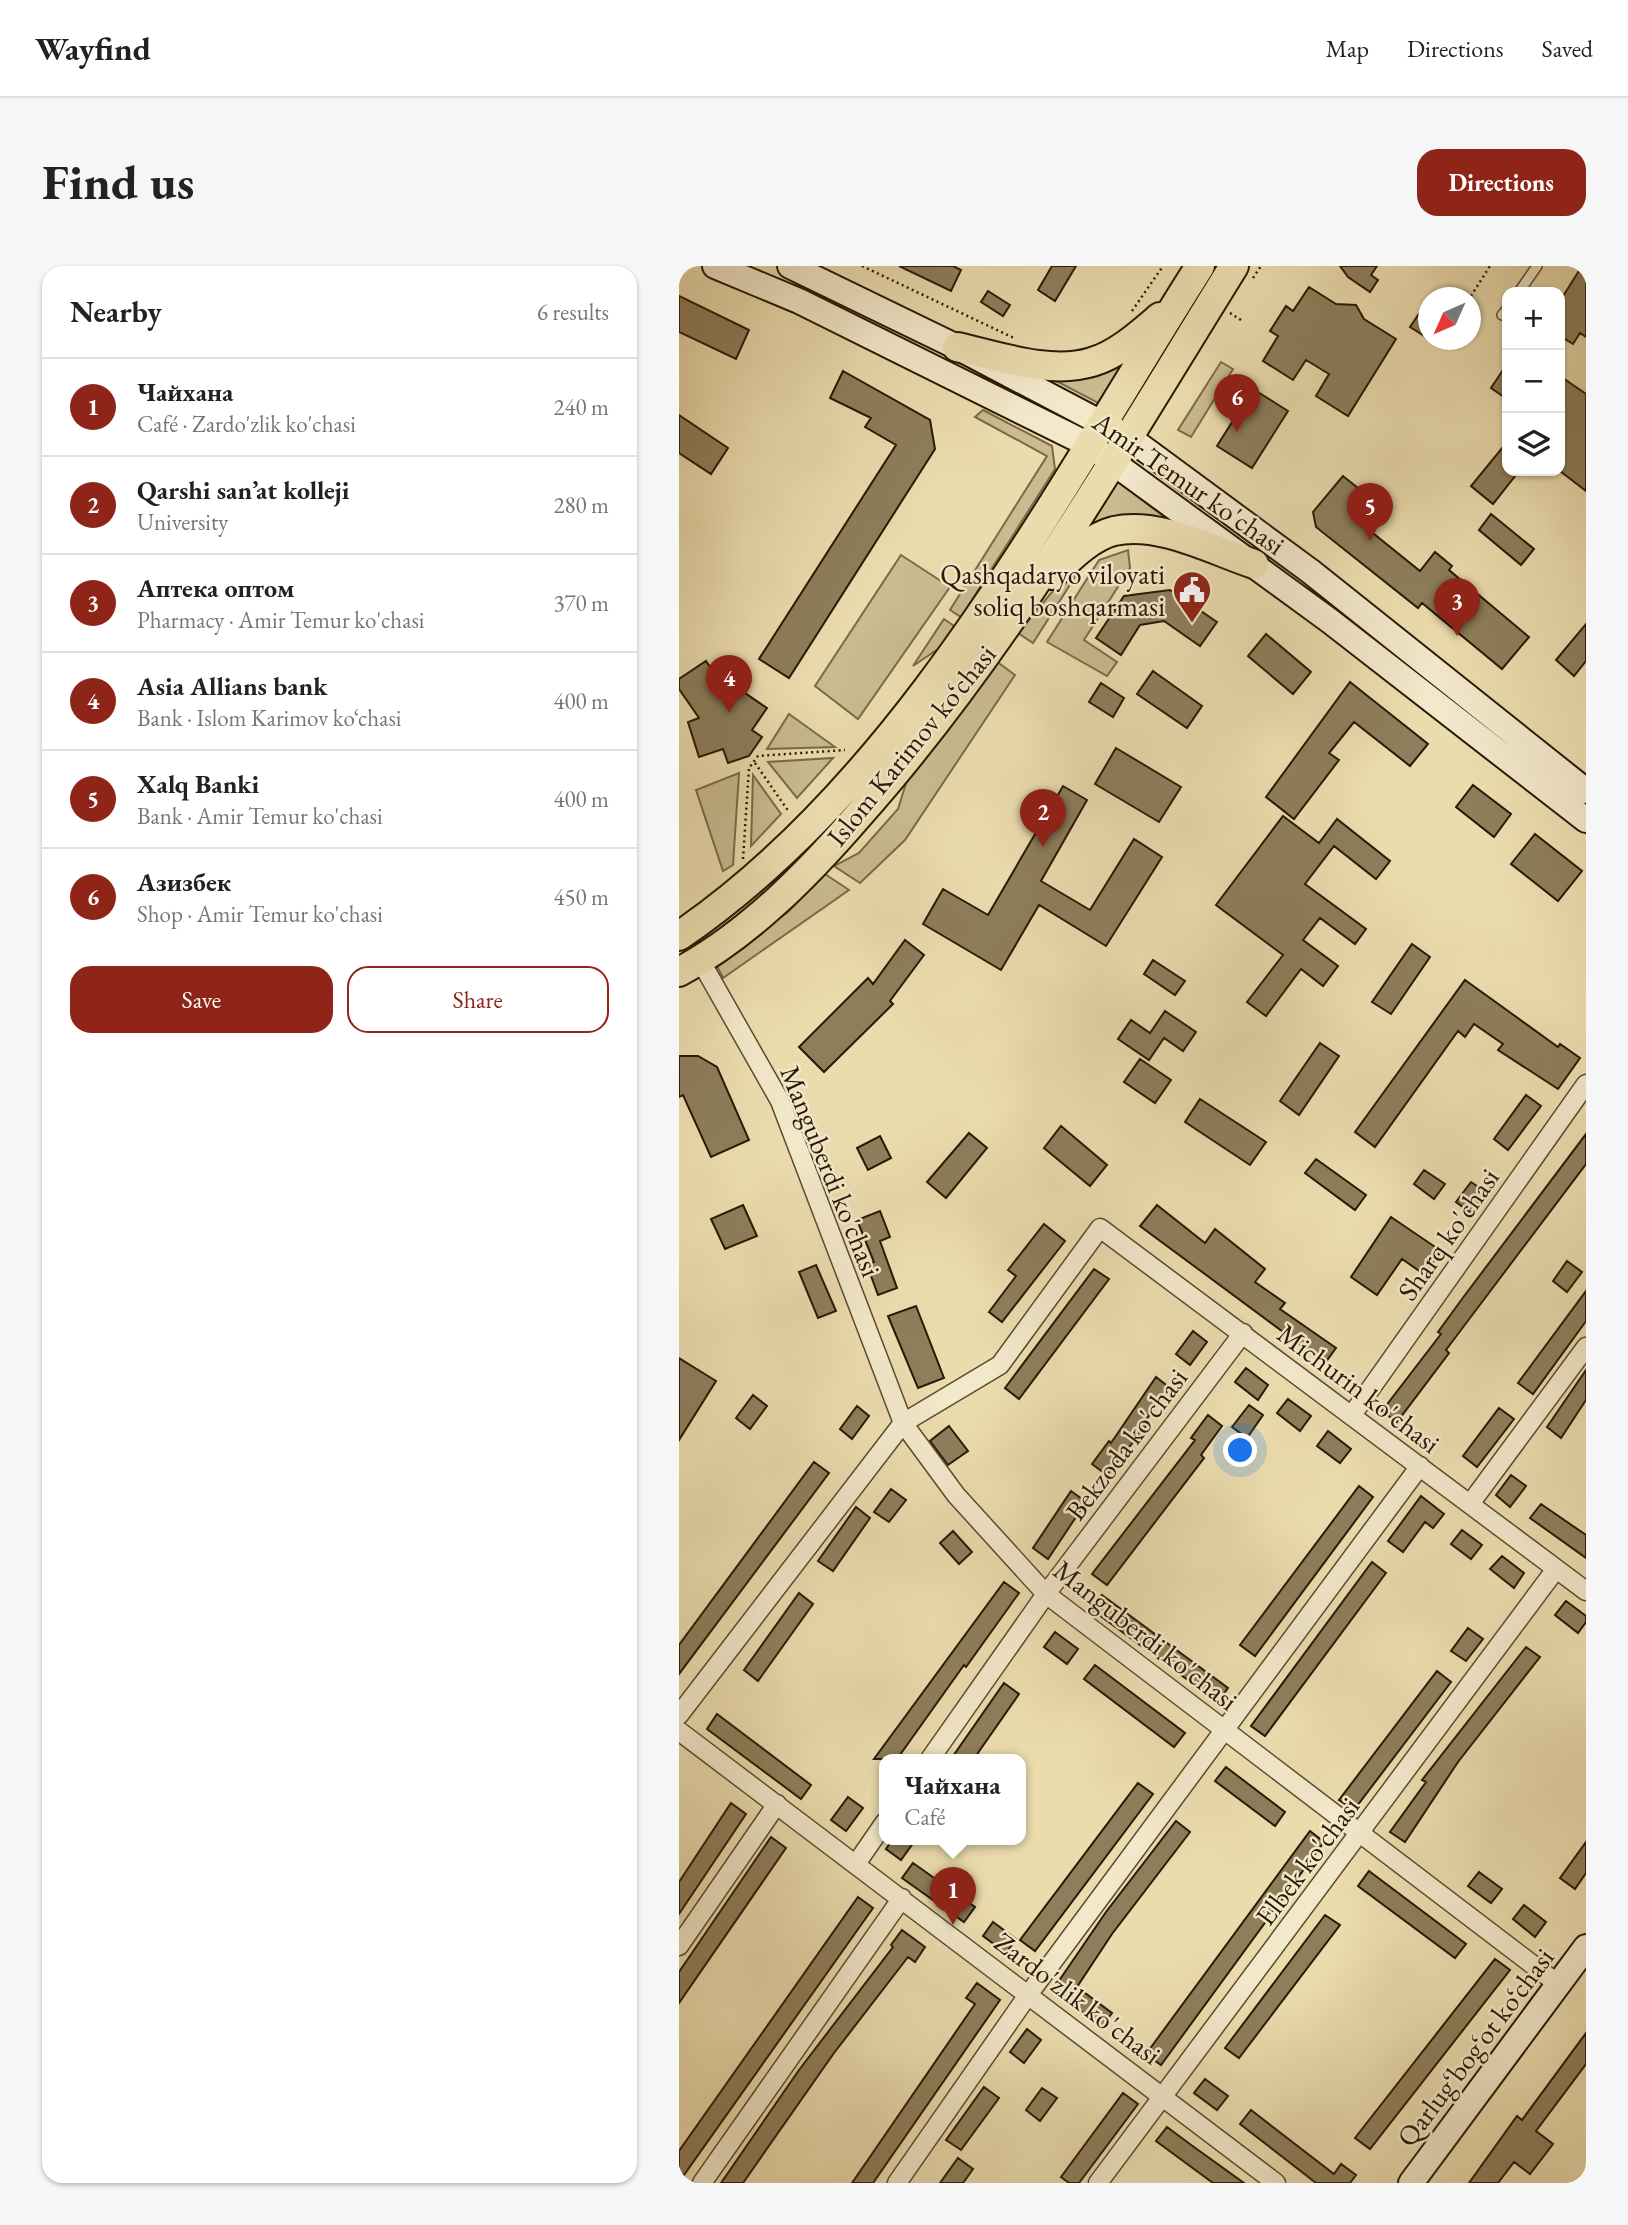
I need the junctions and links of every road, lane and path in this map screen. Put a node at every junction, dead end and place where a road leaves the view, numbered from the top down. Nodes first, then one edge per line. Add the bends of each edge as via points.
1 (715, 266) edge
2 (790, 266) edge
3 (862, 266) edge
4 (1163, 266) edge
5 (1200, 266) edge
6 (1234, 266) edge
7 (1490, 266) edge
8 (1537, 266) edge
9 (1477, 287) edge
10 (1522, 287) edge
11 (1176, 304) junction
12 (1230, 313) dead end
13 (1125, 320) dead end
14 (1241, 320) dead end
15 (1019, 340) dead end
16 (957, 347) junction
17 (1096, 434) junction
18 (1128, 437) junction
19 (1114, 461) junction
20 (1254, 564) junction
21 (1017, 608) junction
22 (845, 750) dead end
23 (754, 762) junction
24 (1586, 790) edge
25 (789, 812) dead end
26 (1586, 820) edge
27 (742, 863) dead end
28 (679, 936) edge
29 (689, 966) edge
30 (1586, 1084) edge
31 (1243, 1333) junction
32 (1586, 1347) edge
33 (1352, 1415) junction
34 (903, 1423) junction
35 (1420, 1466) junction
36 (1470, 1504) junction
37 (1556, 1569) junction
38 (1586, 1591) edge
39 (1046, 1594) junction
40 (679, 1715) edge
41 (1223, 1729) junction
42 (679, 1731) edge
43 (934, 1754) edge
44 (777, 1804) junction
45 (879, 1831) edge
46 (1361, 1834) junction
47 (856, 1864) junction
48 (902, 1898) junction
49 (679, 1946) edge
50 (1586, 1947) edge
51 (1558, 1984) junction
52 (1028, 1996) junction
53 (1163, 2095) junction
54 (702, 2183) edge
55 (897, 2183) edge
56 (1098, 2183) edge
57 (1276, 2183) edge
58 (1411, 2183) edge

1 - 17 main road, Amir Temur ko'chasi
2 - 16 main road, Amir Temur ko'chasi
3 - 15 path
4 - 13 path
5 - 11 main road, Islom Karimov ko‘chasi
6 - 18 main road, Islom Karimov ko‘chasi
7 - 9 path
8 - 10 lane
11 - 16 main road via 1116,351 1091,363 1039,364
11 - 17 main road, Islom Karimov ko‘chasi
12 - 14 path
16 - 17 main road, Amir Temur ko'chasi
17 - 18 main road, Amir Temur ko'chasi
17 - 19 main road, Amir Temur ko'chasi
17 - 28 main road, Islom Karimov ko‘chasi via 968,630 885,741 765,872
18 - 19 main road, Islom Karimov ko‘chasi
18 - 24 main road, Amir Temur ko'chasi via 1310,571
19 - 20 main road, Amir Temur ko'chasi
19 - 21 main road, Islom Karimov ko‘chasi
20 - 21 main road via 1162,532 1112,531 1078,551
20 - 26 main road, Amir Temur ko'chasi
21 - 29 main road, Islom Karimov ko‘chasi via 962,688 840,837 776,901
22 - 23 path via 758,756
23 - 25 path
23 - 27 path via 749,768
29 - 34 street, Manguberdi ko'chasi via 780,1101
30 - 33 street, Sharq ko'chasi
31 - 33 street, Michurin ko'chasi
31 - 34 street, Michurin ko'chasi via 1100,1228 1000,1365
31 - 39 street, Bekzoda ko'chasi
32 - 36 street
33 - 35 street, Michurin ko'chasi
34 - 39 street, Manguberdi ko'chasi via 956,1495
34 - 40 street
35 - 36 street, Michurin ko'chasi
35 - 41 street
36 - 37 street, Michurin ko'chasi
37 - 38 street, Michurin ko'chasi
37 - 46 street, Elbek ko'chasi
39 - 41 street, Manguberdi ko'chasi
39 - 43 street, Bekzoda ko'chasi
41 - 46 street, Manguberdi ko'chasi
41 - 52 street
42 - 44 street, Zardo'zlik ko'chasi
44 - 47 street, Zardo'zlik ko'chasi
44 - 49 street
45 - 47 street
46 - 51 street, Manguberdi ko'chasi
46 - 53 street, Elbek ko'chasi
47 - 48 street, Zardo'zlik ko'chasi
48 - 52 street, Zardo'zlik ko'chasi
48 - 54 street
50 - 51 main road, Qarlug‘bog‘ot ko‘chasi
51 - 58 main road, Qarlug‘bog‘ot ko‘chasi
52 - 53 street, Zardo'zlik ko'chasi
52 - 55 street
53 - 56 street, Elbek ko'chasi
53 - 57 street, Zardo'zlik ko'chasi

